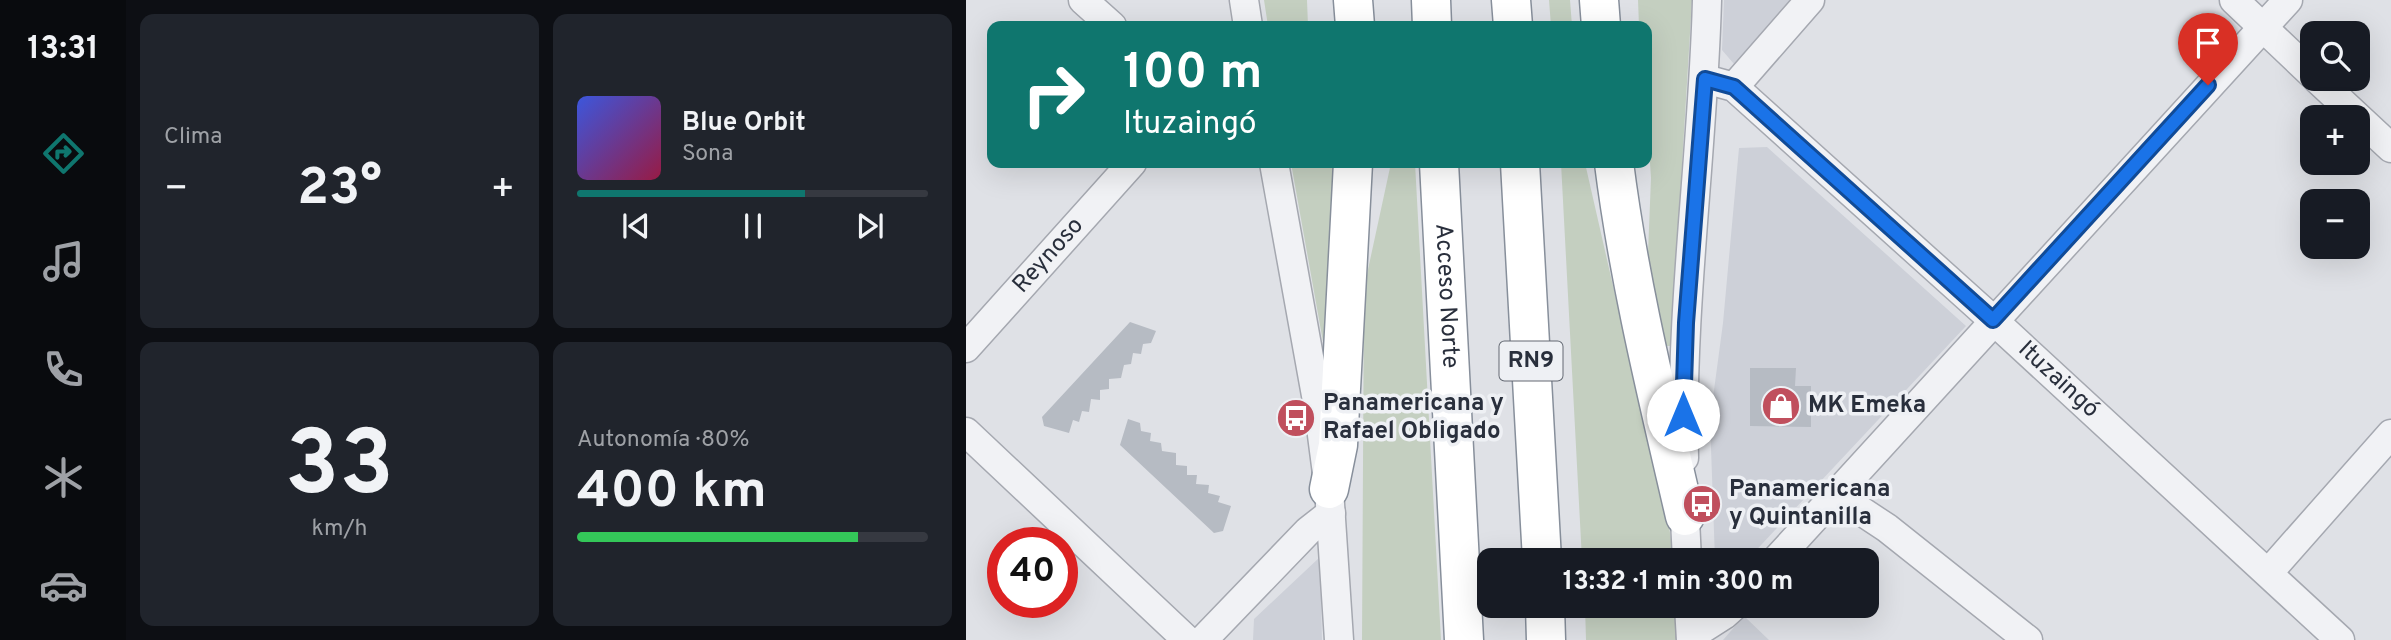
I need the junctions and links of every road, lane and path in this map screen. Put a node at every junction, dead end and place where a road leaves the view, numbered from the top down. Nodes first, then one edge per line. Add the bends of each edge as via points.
1 (1083, 0) edge
2 (1244, 0) edge
3 (1353, 0) edge
4 (1431, 0) edge
5 (1511, 0) edge
6 (1599, 0) edge
7 (1707, 0) edge
8 (1810, 0) edge
9 (2234, 0) edge
10 (2288, 0) edge
11 (1106, 21) edge
12 (1247, 21) edge
13 (1355, 21) edge
14 (1432, 21) edge
15 (1513, 21) edge
16 (1601, 21) edge
17 (2262, 27) junction
18 (2300, 63) edge
19 (1705, 79) junction
20 (1734, 87) junction
21 (2330, 91) edge
22 (2391, 148) edge
23 (1128, 168) edge
24 (1353, 168) edge
25 (1439, 168) edge
26 (1520, 168) edge
27 (1615, 168) edge
28 (1276, 174) edge
29 (1993, 320) junction
30 (966, 348) edge
31 (966, 432) edge
32 (2391, 434) edge
33 (1837, 495) junction
34 (1330, 501) junction
35 (1685, 516) junction
36 (1541, 548) edge
37 (1686, 548) edge
38 (1787, 548) edge
39 (2269, 572) junction
40 (1545, 618) edge
41 (1690, 618) edge
42 (1720, 618) edge
43 (1691, 638) edge
44 (1187, 640) edge
45 (1203, 640) edge
46 (1339, 640) edge
47 (1464, 640) edge
48 (1546, 640) edge
49 (2028, 640) edge
50 (2340, 640) edge

1 - 11 street
2 - 12 street
3 - 13 highway
4 - 14 highway
5 - 15 highway
6 - 16 highway
7 - 19 street
8 - 20 street
9 - 17 street
10 - 17 street
17 - 18 street
17 - 29 street
19 - 20 street, Ituzaingó
19 - 35 street via 1682,392
20 - 29 street, Ituzaingó
21 - 22 street
23 - 30 street, Reynoso
24 - 34 highway via 1338,445
25 - 47 highway, Acceso Norte
26 - 36 highway, RN9
27 - 35 highway via 1650,367
28 - 34 street via 1317,399
29 - 33 street
29 - 39 street, Ituzaingó
31 - 44 street
32 - 39 street
33 - 38 street
33 - 49 street via 1898,536
34 - 45 street via 1308,531
34 - 46 street
35 - 37 street
39 - 50 street, Ituzaingó
40 - 48 highway
41 - 43 street
42 - 43 street

